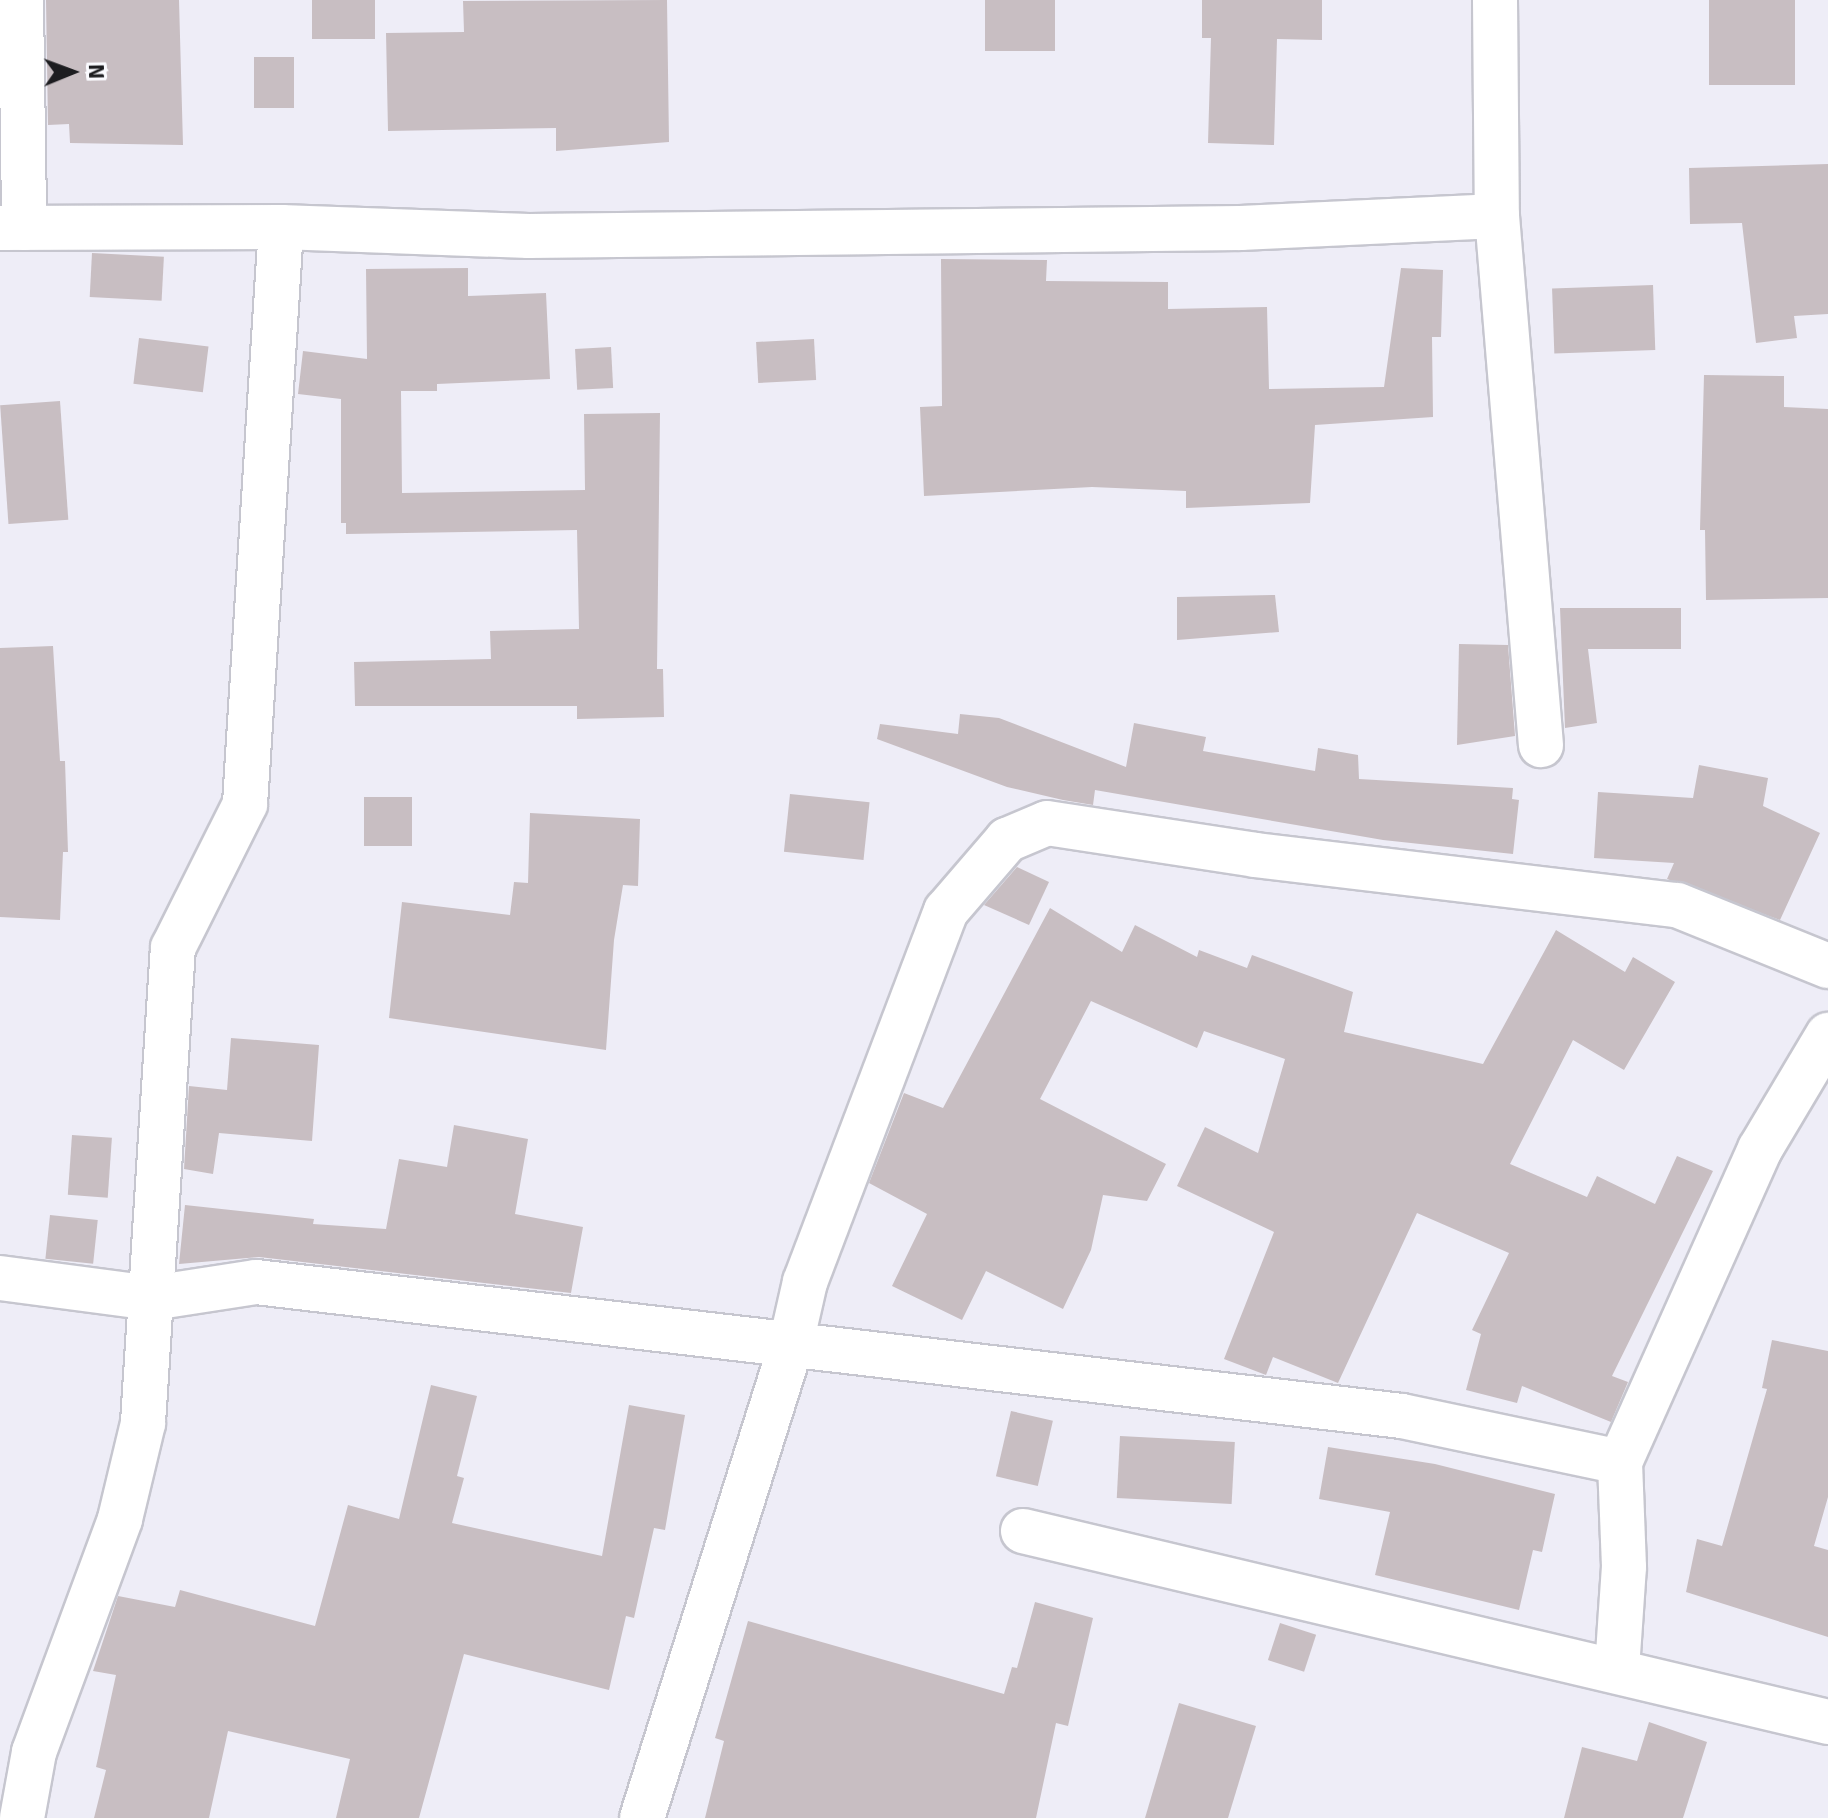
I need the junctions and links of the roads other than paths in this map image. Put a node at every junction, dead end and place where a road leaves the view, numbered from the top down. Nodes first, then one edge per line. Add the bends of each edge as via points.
1 (21, 0) edge
2 (1495, 0) edge
3 (1497, 216) junction
4 (281, 227) junction
5 (12, 228) edge
6 (1541, 745) dead end
7 (1828, 966) edge
8 (1828, 1035) edge
9 (0, 1278) edge
10 (152, 1298) junction
11 (790, 1348) junction
12 (1620, 1462) junction
13 (1023, 1531) dead end
14 (1617, 1669) junction
15 (1828, 1722) edge
16 (22, 1818) edge
17 (642, 1818) edge

1 - 5 street
2 - 3 street
3 - 4 street via 1241,228 529,236
3 - 6 street
4 - 5 street
4 - 10 street via 245,804 173,948
7 - 11 street via 1677,905 1255,855 1047,823 1007,840 946,911 805,1282
8 - 12 street via 1760,1149
9 - 10 street
10 - 11 street via 256,1282
10 - 16 street via 143,1423 120,1519 34,1752
11 - 12 street via 1402,1416
11 - 17 street
12 - 14 street via 1624,1567
13 - 14 street
14 - 15 street

